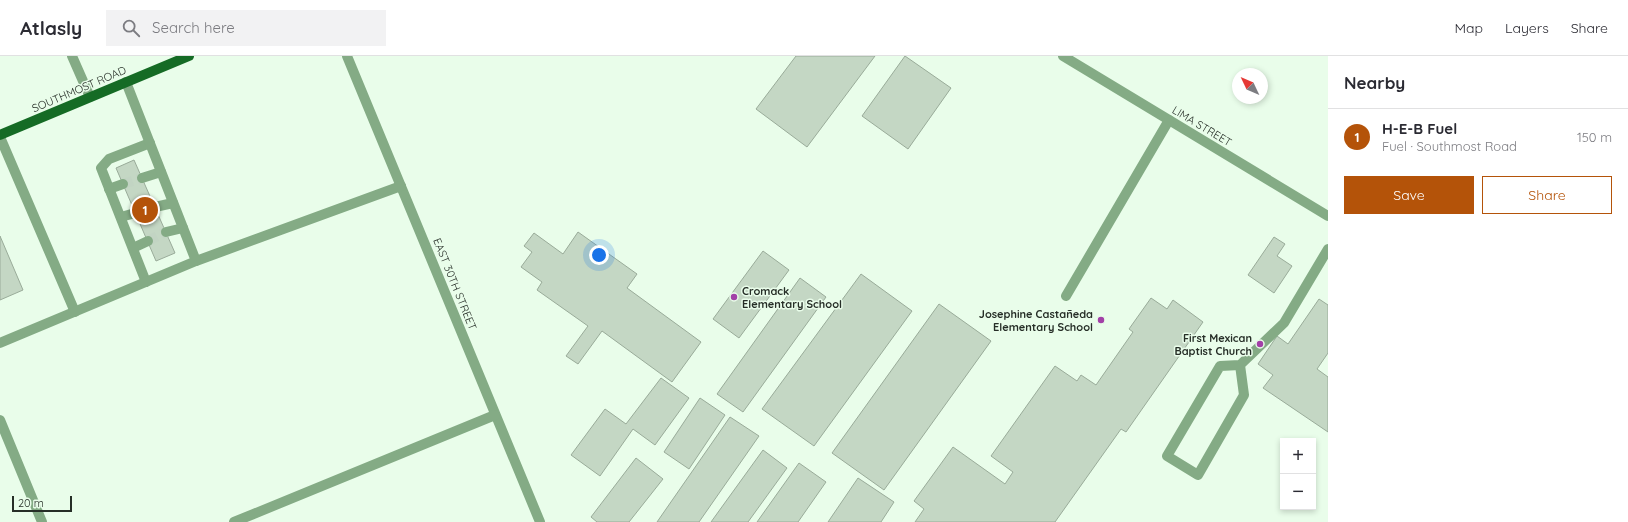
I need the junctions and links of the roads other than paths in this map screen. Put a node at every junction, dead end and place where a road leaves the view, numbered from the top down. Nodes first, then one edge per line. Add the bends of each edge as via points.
1 (72, 56) edge
2 (187, 56) edge
3 (347, 56) edge
4 (1063, 56) edge
5 (126, 82) junction
6 (90, 97) junction
7 (1169, 120) junction
8 (0, 136) edge
9 (150, 143) junction
10 (161, 172) junction
11 (142, 178) tunnel mouth
12 (123, 184) tunnel mouth
13 (401, 186) junction
14 (110, 189) junction
15 (173, 203) junction
16 (155, 207) tunnel mouth
17 (135, 213) tunnel mouth
18 (1328, 216) edge
19 (120, 217) junction
20 (183, 228) junction
21 (166, 232) tunnel mouth
22 (148, 241) tunnel mouth
23 (133, 248) junction
24 (1328, 249) edge
25 (196, 262) junction
26 (146, 282) junction
27 (1066, 296) dead end
28 (76, 312) junction
29 (0, 343) edge
30 (1240, 365) junction
31 (495, 415) junction
32 (0, 420) edge
33 (42, 522) edge
34 (234, 522) edge
35 (540, 522) edge

1 - 6 street
2 - 5 main road, SOUTHMOST ROAD
3 - 13 street, EAST 30TH STREET
4 - 7 street, LIMA STREET
5 - 6 main road, SOUTHMOST ROAD
5 - 9 street
6 - 8 main road, SOUTHMOST ROAD
7 - 18 street, LIMA STREET
7 - 27 street
8 - 28 street
9 - 10 street
9 - 14 street via 109,159 101,168
10 - 11 street
10 - 15 street
12 - 14 street
13 - 25 street
13 - 31 street, EAST 30TH STREET
14 - 19 street
15 - 16 street
15 - 20 street
17 - 19 street
19 - 23 street
20 - 21 street
20 - 25 street
22 - 23 street
23 - 26 street
24 - 30 street via 1284,323
25 - 26 street
26 - 28 street
28 - 29 street
30 - 30 street via 1220,366 1167,456 1198,475 1244,395
31 - 34 street
31 - 35 street, EAST 30TH STREET
32 - 33 street

